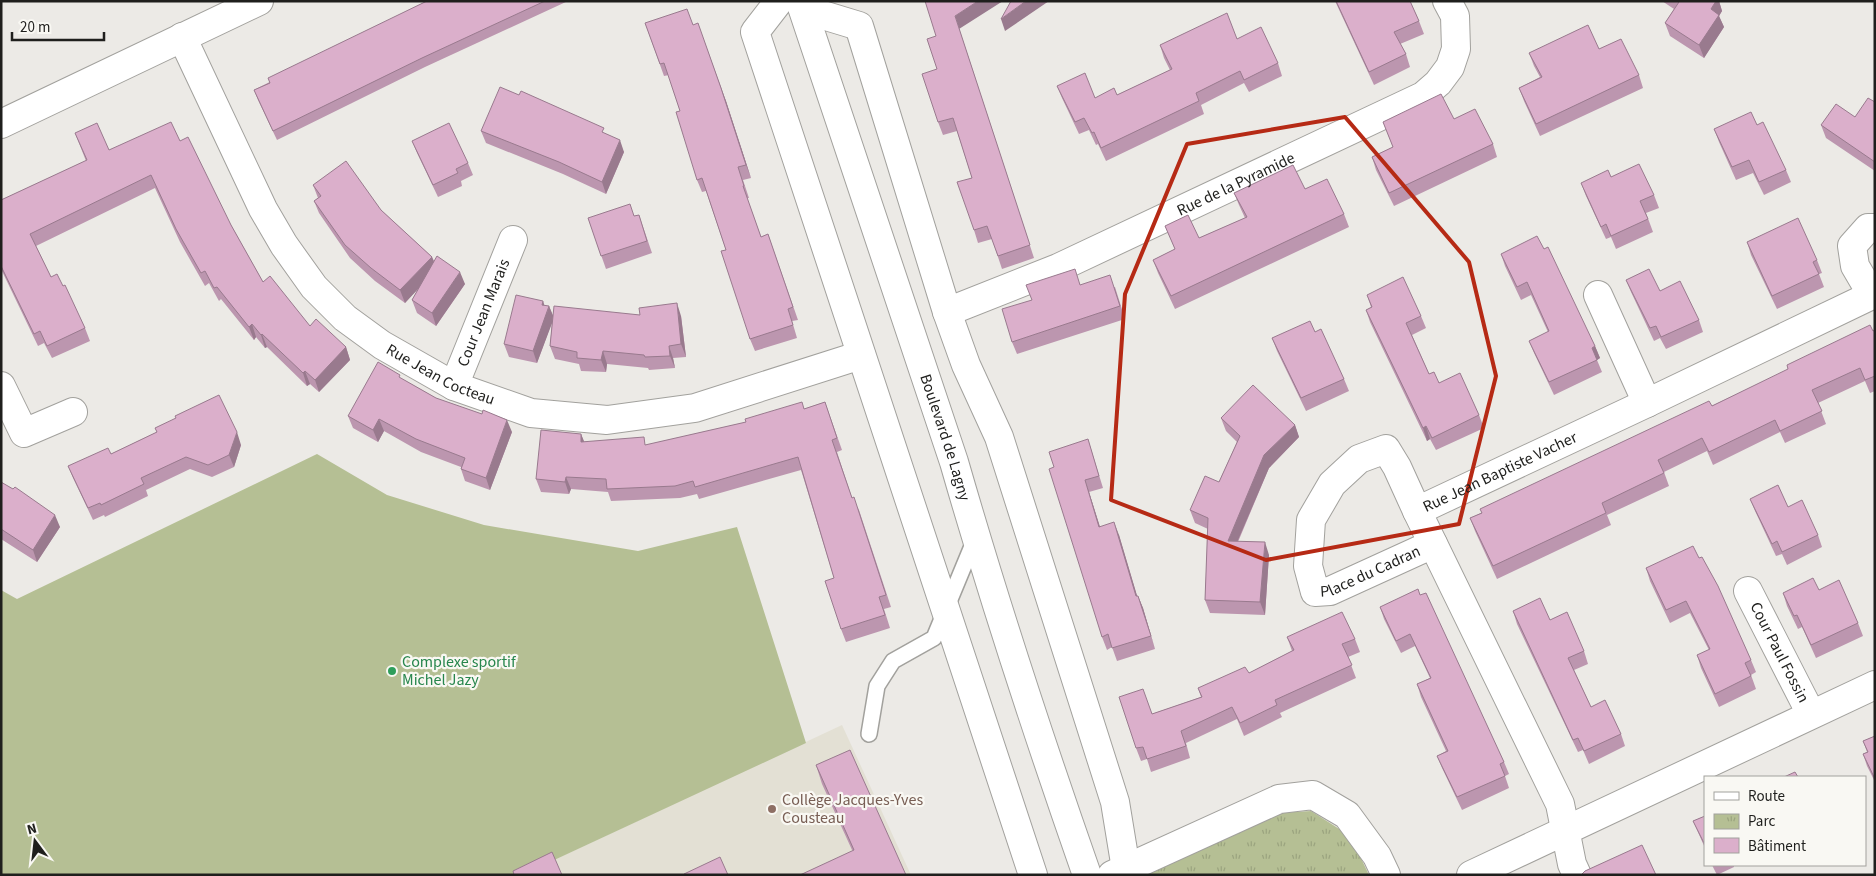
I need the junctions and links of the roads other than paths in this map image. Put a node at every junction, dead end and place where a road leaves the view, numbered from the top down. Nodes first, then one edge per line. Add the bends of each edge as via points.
1 (259, 1) edge
2 (1447, 1) edge
3 (794, 4) edge
4 (182, 37) junction
5 (1, 124) edge
6 (1875, 228) edge
7 (512, 240) dead end
8 (1873, 295) edge
9 (1598, 296) dead end
10 (947, 312) junction
11 (861, 355) junction
12 (1, 386) edge
13 (454, 386) junction
14 (1648, 404) junction
15 (73, 412) dead end
16 (1417, 511) junction
17 (976, 537) junction
18 (1433, 544) junction
19 (1748, 591) dead end
20 (946, 610) junction
21 (1875, 685) edge
22 (1811, 714) junction
23 (869, 734) dead end
24 (1565, 831) junction
25 (1119, 872) edge
26 (1033, 875) edge
27 (1087, 875) edge
28 (1386, 875) edge
29 (1471, 875) edge
30 (1577, 875) edge

1 - 4 street
2 - 10 street, Rue de la Pyramide via 1455,16 1456,48 1450,67 1423,96 1058,268
3 - 10 street via 859,26
3 - 11 street via 755,32
3 - 17 street, Boulevard de Lagny via 954,462
4 - 5 street
4 - 13 street, Rue Jean Cocteau via 263,209 314,287 345,318 382,345
6 - 8 street via 1868,228 1852,246 1855,266
7 - 13 street, Cour Jean Marais
8 - 14 street, Rue Jean Baptiste Vacher
9 - 14 street
10 - 25 street via 966,365 999,437 1115,802
11 - 13 street, Rue Jean Cocteau via 695,408 607,420 531,413
11 - 20 street
12 - 15 street via 24,433
14 - 16 street, Rue Jean Baptiste Vacher
16 - 18 street, Rue Jean Baptiste Vacher
16 - 18 street, Place du Cadran via 1386,449 1358,459 1332,484 1311,520 1308,566 1315,592 1330,591
17 - 20 lane
17 - 27 street, Boulevard de Lagny
18 - 24 street, Rue Jean Baptiste Vacher via 1560,804
19 - 22 street, Cour Paul Fossin
20 - 23 lane via 934,638 893,661 877,686
20 - 26 street
21 - 22 street
22 - 24 street
24 - 29 street
24 - 30 street, Rue Jean Baptiste Vacher
25 - 28 street via 1279,799 1313,795 1347,815

